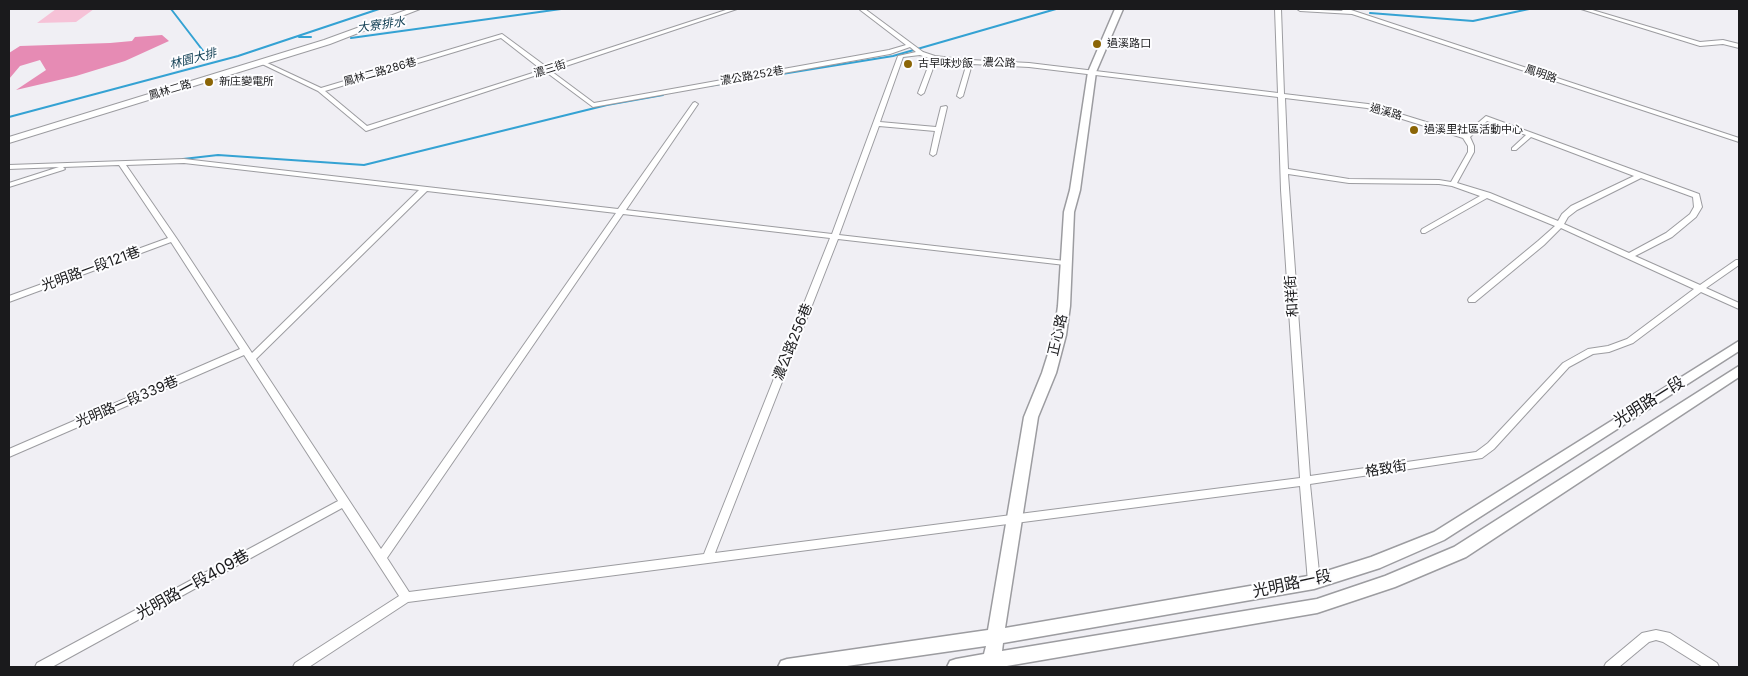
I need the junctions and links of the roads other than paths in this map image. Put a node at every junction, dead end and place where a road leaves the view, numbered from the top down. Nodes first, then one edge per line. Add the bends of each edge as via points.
1 (400, 9) edge
2 (416, 9) edge
3 (734, 9) edge
4 (862, 9) edge
5 (1119, 9) edge
6 (1278, 9) edge
7 (1300, 9) edge
8 (1343, 9) edge
9 (1584, 9) edge
10 (1358, 14) junction
11 (1739, 46) edge
12 (917, 49) junction
13 (934, 58) junction
14 (261, 62) junction
15 (970, 62) junction
16 (548, 70) junction
17 (1092, 72) junction
18 (320, 90) junction
19 (921, 93) dead end
20 (960, 96) dead end
21 (1282, 96) junction
22 (695, 104) dead end
23 (944, 106) dead end
24 (876, 124) junction
25 (938, 129) junction
26 (9, 133) edge
27 (1531, 134) junction
28 (1466, 137) junction
29 (9, 140) edge
30 (1739, 140) edge
31 (1514, 149) dead end
32 (933, 154) dead end
33 (120, 163) junction
34 (73, 165) junction
35 (9, 167) edge
36 (1284, 171) junction
37 (1641, 175) junction
38 (1453, 184) junction
39 (9, 185) edge
40 (426, 188) junction
41 (1487, 196) junction
42 (622, 210) junction
43 (1560, 225) junction
44 (1425, 231) dead end
45 (835, 236) junction
46 (173, 239) junction
47 (1629, 256) junction
48 (1739, 262) edge
49 (1065, 263) junction
50 (1700, 288) junction
51 (9, 299) edge
52 (1472, 300) dead end
53 (1739, 306) edge
54 (1739, 344) edge
55 (246, 350) junction
56 (251, 359) junction
57 (1739, 371) edge
58 (9, 453) edge
59 (1304, 481) junction
60 (344, 502) junction
61 (1013, 519) junction
62 (381, 558) junction
63 (707, 559) junction
64 (1314, 582) junction
65 (406, 597) junction
66 (995, 637) junction
67 (992, 665) edge
68 (41, 667) edge
69 (299, 667) edge
70 (787, 667) edge
71 (956, 667) edge
72 (1610, 667) edge
73 (1713, 667) edge

1 - 26 main road, 鳳林二路 via 292,47
2 - 14 main road, 鳳林二路
3 - 16 street, 濃三街
4 - 12 street, 濃公路
5 - 17 street, 正心路
6 - 21 street, 和祥街
7 - 10 street
8 - 10 street, 鳳明路
9 - 11 street via 1700,44 1723,42
10 - 30 street, 鳳明路
12 - 13 street, 濃公路
12 - 16 street, 濃公路252巷 via 593,105
12 - 24 street, 濃公路256巷 via 901,56
13 - 15 street, 濃公路
13 - 19 street
14 - 18 street
14 - 29 main road, 鳳林二路
15 - 17 street, 濃公路
15 - 20 street
16 - 18 street, 鳳林二路286巷 via 502,36
16 - 18 street, 濃三街 via 366,129
17 - 21 street, 過溪路
17 - 49 street, 正心路 via 1069,212
21 - 28 street, 過溪路 via 1380,109
21 - 36 street, 和祥街
22 - 42 street
23 - 25 street
24 - 25 street
24 - 45 street, 濃公路256巷
25 - 32 street
27 - 28 street via 1486,118
27 - 31 street
27 - 37 street
28 - 38 street via 1471,152
33 - 34 street
33 - 40 street via 184,161
33 - 46 street
34 - 35 street
34 - 39 street
36 - 38 street via 1349,181
36 - 59 street, 和祥街
37 - 43 street via 1574,208
37 - 47 street via 1696,196 1698,207 1669,235
38 - 41 street
40 - 42 street
40 - 56 street
41 - 43 street
41 - 44 street
42 - 45 street
42 - 62 street
43 - 47 street
43 - 52 street
45 - 49 street
45 - 63 street, 濃公路256巷
46 - 51 street, 光明路一段121巷
46 - 55 street
47 - 50 street
48 - 50 street, 格致街
49 - 61 street, 正心路 via 1060,335 1032,417
50 - 53 street
50 - 59 street, 格致街 via 1630,341 1609,349 1590,351 1566,365 1491,446 1478,455
54 - 64 street, 光明路一段 via 1439,536 1374,563
55 - 56 street
55 - 58 street, 光明路一段339巷
56 - 60 street
57 - 67 street, 光明路一段 via 1460,552 1389,582 1316,606
59 - 61 street, 格致街
59 - 64 street, 和祥街
60 - 62 street
60 - 68 street, 光明路一段409巷
61 - 63 street, 格致街
61 - 66 street, 正心路
62 - 65 street
63 - 65 street, 格致街
64 - 66 street, 光明路一段
65 - 69 street
66 - 67 street, 正心路
66 - 70 street, 光明路一段
67 - 71 street, 光明路一段
72 - 73 street via 1646,637 1656,635 1666,637

